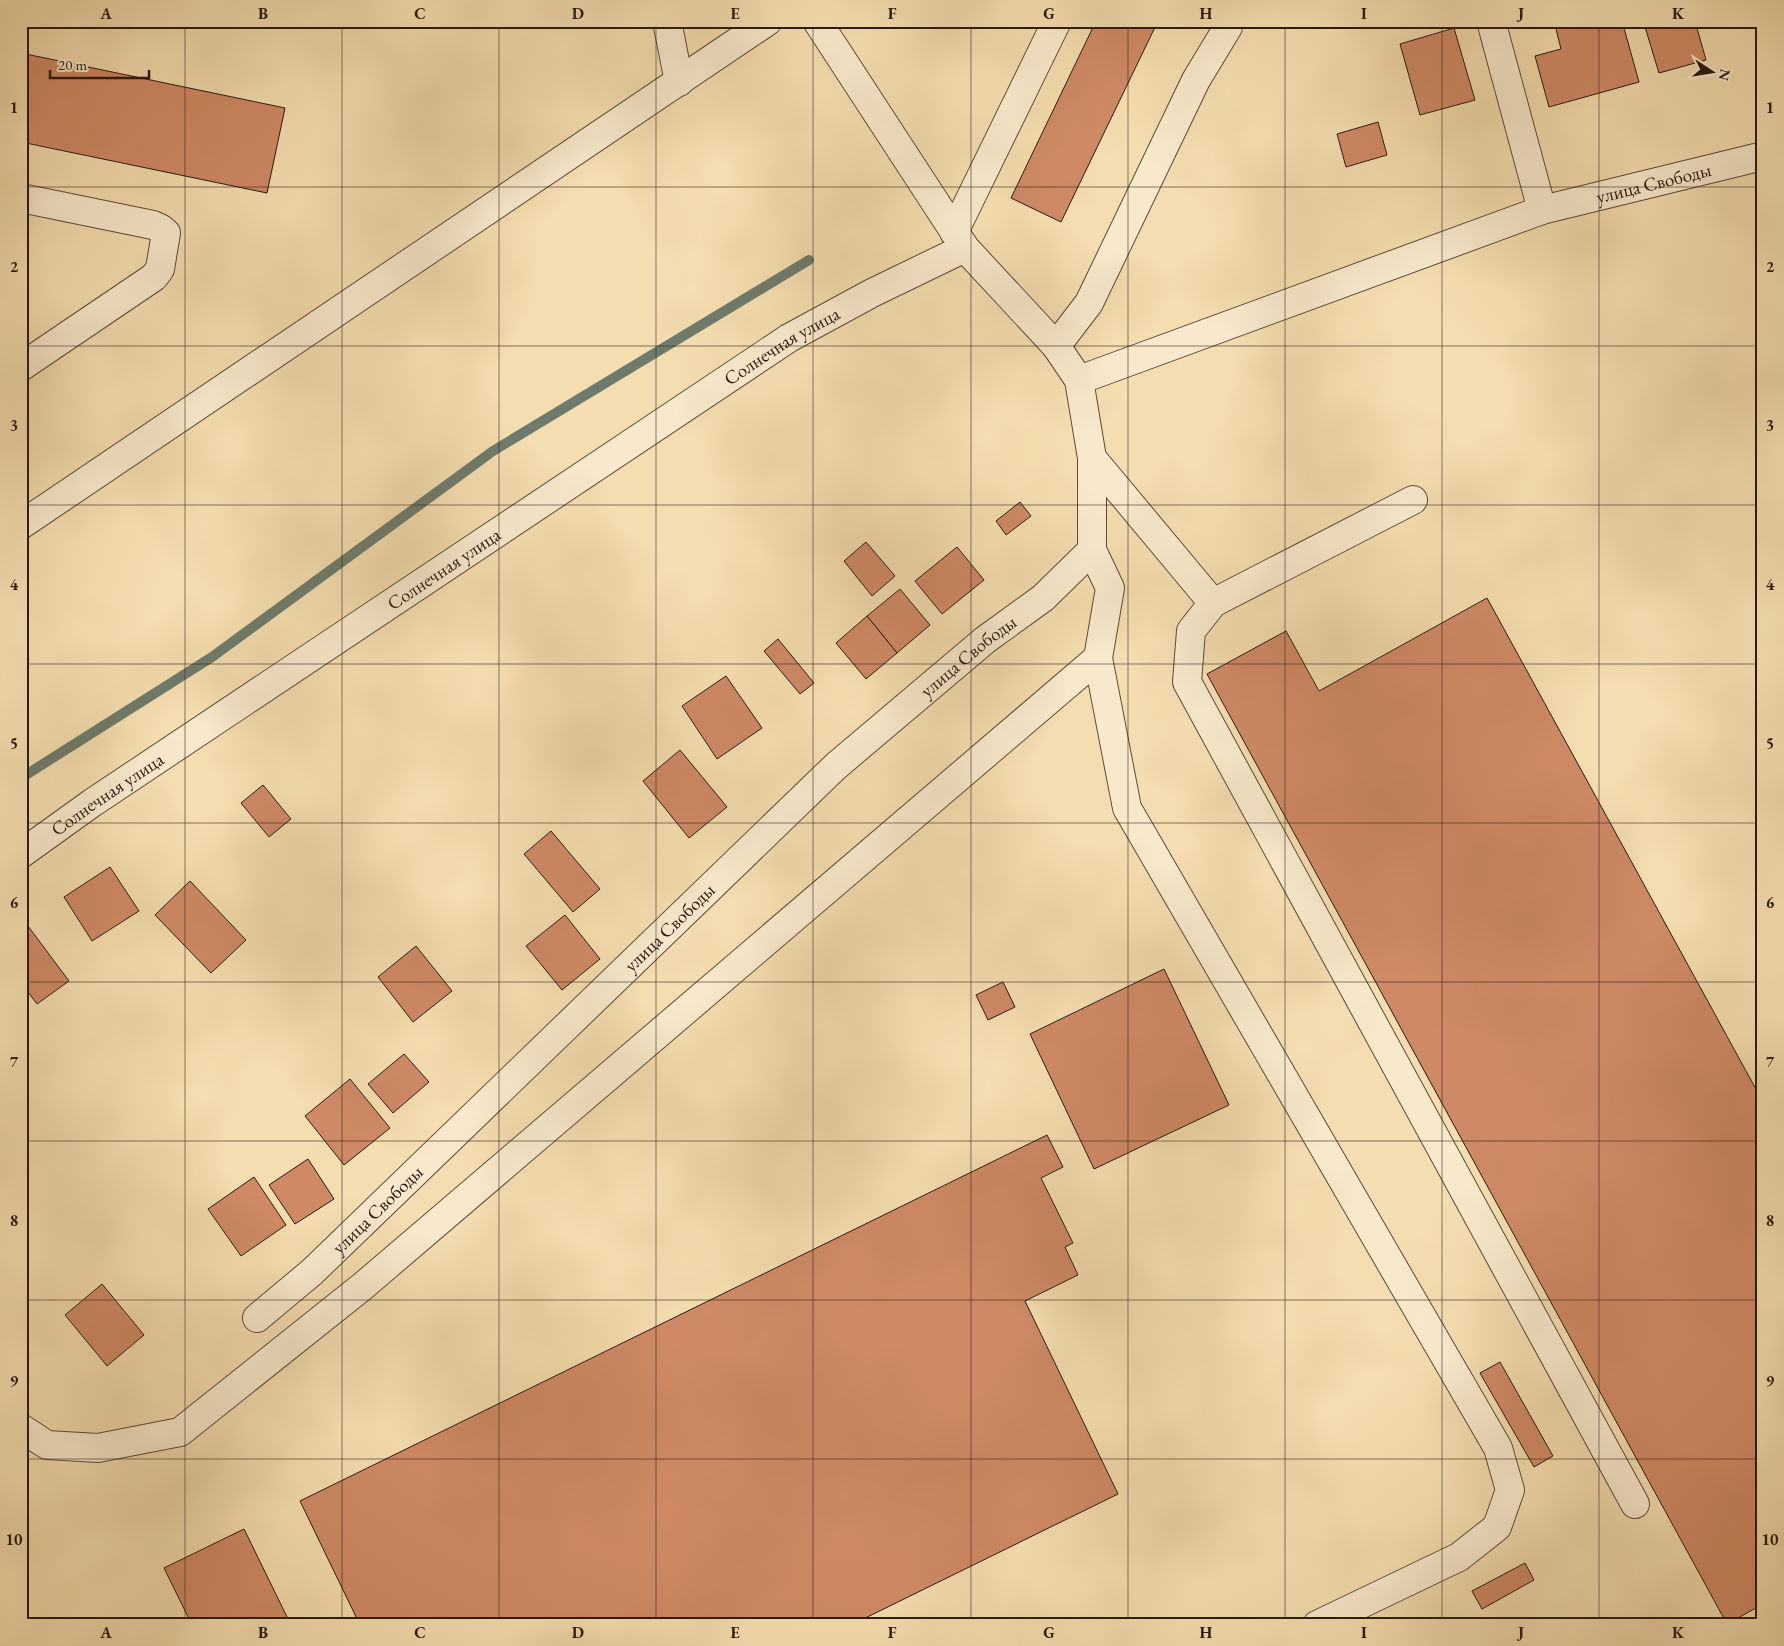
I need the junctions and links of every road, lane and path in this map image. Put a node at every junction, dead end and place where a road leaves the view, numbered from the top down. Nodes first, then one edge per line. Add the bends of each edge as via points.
1 (667, 21) edge
2 (768, 21) edge
3 (818, 21) edge
4 (1057, 21) edge
5 (1491, 21) edge
6 (1228, 27) dead end
7 (679, 82) junction
8 (1763, 156) edge
9 (21, 198) edge
10 (1542, 210) junction
11 (959, 240) junction
12 (1056, 346) junction
13 (21, 367) edge
14 (1079, 380) junction
15 (1092, 458) junction
16 (1413, 500) dead end
17 (21, 525) edge
18 (1092, 550) junction
19 (1213, 603) junction
20 (1098, 658) junction
21 (21, 854) edge
22 (257, 1318) dead end
23 (21, 1428) edge
24 (1635, 1504) dead end
25 (1317, 1625) edge

1 - 7 street
2 - 7 street
3 - 11 street
4 - 11 street
5 - 10 street
6 - 12 street via 1196,80 1089,303
7 - 17 street
8 - 10 street, улица Свободы
9 - 13 street via 153,225 166,233 160,269 154,277
10 - 14 street, улица Свободы
11 - 12 street
11 - 21 street, Солнечная улица via 789,338 92,802
12 - 14 street
14 - 15 street
15 - 18 street
15 - 19 street
16 - 19 street
18 - 20 street via 1110,588
18 - 22 street, улица Свободы via 1043,598 985,640 836,766 312,1272
19 - 24 street via 1191,631 1187,682
20 - 23 street via 363,1286 180,1432 98,1448 47,1445
20 - 25 street via 1127,808 1498,1448 1510,1490 1497,1527 1459,1557

